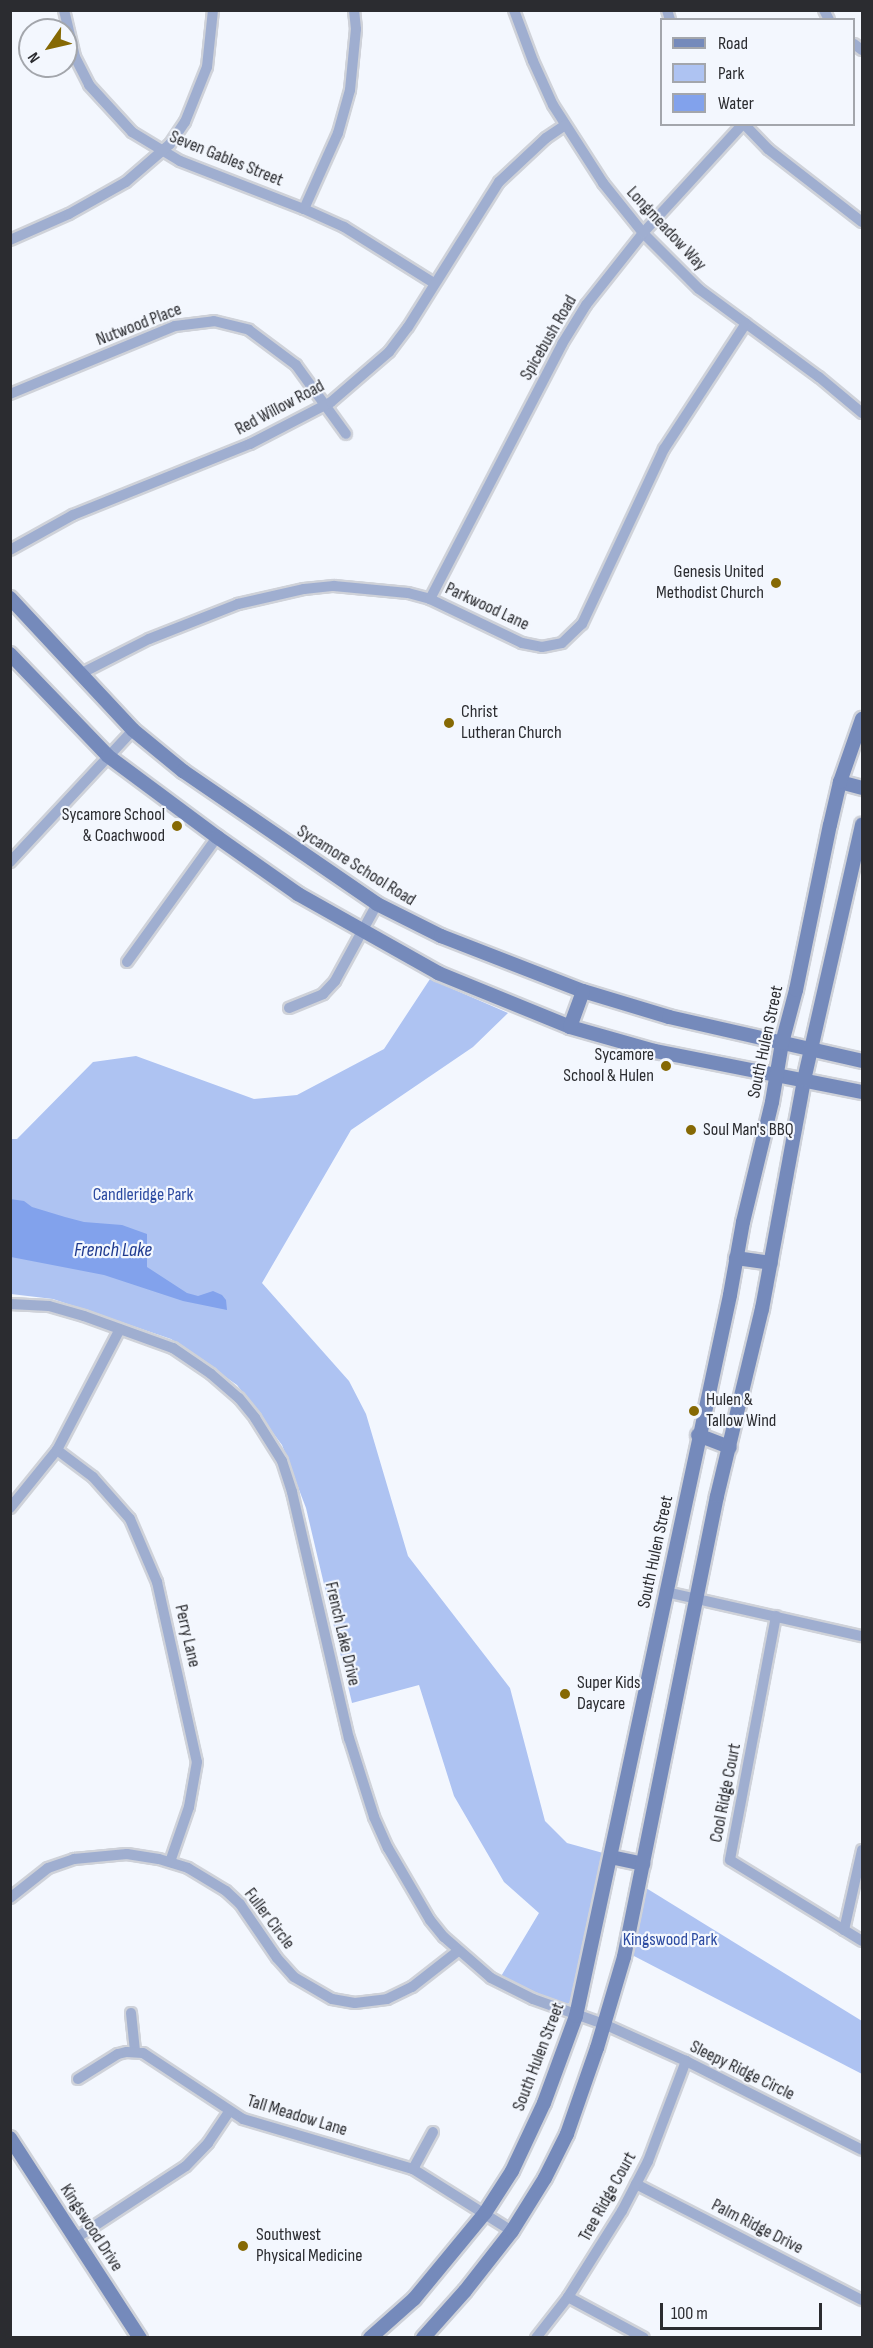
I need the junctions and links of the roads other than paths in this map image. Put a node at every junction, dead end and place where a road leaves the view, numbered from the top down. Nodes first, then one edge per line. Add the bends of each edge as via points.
1 (63, 10) edge
2 (213, 10) edge
3 (354, 10) edge
4 (514, 10) edge
5 (566, 125) junction
6 (741, 126) edge
7 (745, 126) edge
8 (162, 152) junction
9 (304, 208) junction
10 (862, 222) edge
11 (643, 233) junction
12 (10, 240) edge
13 (434, 284) junction
14 (746, 323) junction
15 (10, 394) edge
16 (325, 405) junction
17 (862, 413) edge
18 (346, 434) dead end
19 (10, 550) edge
20 (10, 598) edge
21 (430, 599) junction
22 (10, 654) edge
23 (80, 674) junction
24 (862, 719) edge
25 (133, 730) junction
26 (108, 756) junction
27 (840, 782) junction
28 (862, 788) edge
29 (862, 825) edge
30 (217, 837) junction
31 (10, 862) edge
32 (377, 904) junction
33 (362, 932) junction
34 (127, 962) dead end
35 (583, 991) junction
36 (289, 1008) dead end
37 (570, 1028) junction
38 (782, 1043) junction
39 (810, 1050) junction
40 (862, 1061) edge
41 (777, 1074) junction
42 (804, 1080) junction
43 (862, 1092) edge
44 (736, 1258) junction
45 (771, 1263) junction
46 (10, 1304) edge
47 (120, 1329) junction
48 (698, 1436) junction
49 (730, 1447) junction
50 (57, 1450) junction
51 (10, 1508) edge
52 (666, 1592) junction
53 (698, 1599) junction
54 (776, 1616) junction
55 (862, 1636) edge
56 (862, 1850) edge
57 (611, 1857) junction
58 (170, 1862) junction
59 (643, 1864) junction
60 (10, 1898) edge
61 (844, 1930) junction
62 (862, 1941) edge
63 (458, 1951) junction
64 (131, 2013) dead end
65 (576, 2016) junction
66 (604, 2024) junction
67 (135, 2051) junction
68 (686, 2061) junction
69 (78, 2079) dead end
70 (230, 2112) junction
71 (433, 2132) dead end
72 (10, 2138) edge
73 (862, 2150) edge
74 (413, 2169) junction
75 (636, 2184) junction
76 (485, 2213) junction
77 (512, 2231) junction
78 (76, 2238) junction
79 (568, 2297) junction
80 (862, 2300) edge
81 (375, 2336) edge
82 (140, 2337) edge
83 (423, 2337) edge
84 (536, 2337) edge
85 (644, 2337) edge

1 - 8 street, Seven Gables Street via 69,39 88,85 132,132
2 - 8 street via 211,45 199,92 185,122
3 - 9 street via 350,90 338,133
4 - 5 street, Longmeadow Way via 533,62
5 - 11 street, Longmeadow Way via 603,183
5 - 13 street, Red Willow Road via 521,159 499,182
6 - 11 street, Spicebush Road
7 - 10 street via 768,149
8 - 9 street, Seven Gables Street
8 - 12 street via 126,182 85,206
9 - 13 street, Seven Gables Street via 344,227
11 - 14 street, Longmeadow Way via 699,289
11 - 21 street, Spicebush Road via 586,304 562,344
13 - 16 street, Red Willow Road via 389,352
14 - 17 street, Longmeadow Way
14 - 21 street, Parkwood Lane via 664,449 582,624 572,636 562,643 542,647 522,643
15 - 16 street, Nutwood Place via 175,326 214,321 249,330 267,341 296,365
16 - 18 street, Nutwood Place
16 - 19 street, Red Willow Road via 250,444 74,515
20 - 23 main road, Sycamore School Road
21 - 23 street, Parkwood Lane via 378,588 304,589 238,604 194,620
22 - 26 main road
23 - 25 main road, Sycamore School Road
24 - 27 main road, South Hulen Street
25 - 26 street
25 - 32 main road, Sycamore School Road via 192,777
26 - 30 main road
26 - 31 street
27 - 28 main road
27 - 38 main road, South Hulen Street
29 - 39 main road
30 - 33 main road via 274,878
30 - 34 street
32 - 33 street
32 - 35 main road, Sycamore School Road via 441,936
33 - 36 street via 335,981 323,994
33 - 37 main road via 438,973
35 - 37 main road
35 - 38 main road, Sycamore School Road via 669,1017
37 - 41 main road via 655,1051
38 - 39 main road, Sycamore School Road
38 - 41 main road, South Hulen Street
39 - 40 main road, Sycamore School Road
39 - 42 main road
41 - 42 main road
41 - 44 main road, South Hulen Street
42 - 43 main road
42 - 45 main road
44 - 45 main road
44 - 48 main road, South Hulen Street
45 - 49 main road
46 - 47 street, French Lake Drive via 49,1306
47 - 50 street
47 - 63 street, French Lake Drive via 173,1348 211,1374 239,1398 282,1461 349,1738 374,1817 430,1920
48 - 49 main road
48 - 52 main road, South Hulen Street
49 - 53 main road
50 - 51 street
50 - 58 street, Perry Lane via 93,1477 130,1519 157,1582 197,1762 189,1807
52 - 53 street
52 - 57 main road, South Hulen Street
53 - 54 street
53 - 59 main road
54 - 55 street
54 - 61 street, Cool Ridge Court via 730,1860
56 - 61 street
57 - 59 main road
57 - 65 main road, South Hulen Street
58 - 60 street, Fuller Circle via 126,1854 74,1859 48,1868
58 - 63 street, Fuller Circle via 226,1890 294,1977 332,1999 373,2002 392,1997 428,1977
59 - 66 main road via 624,1957
61 - 62 street, Cool Ridge Court
63 - 65 street, French Lake Drive via 491,1978
64 - 67 street
65 - 66 street, French Lake Drive
65 - 76 main road, South Hulen Street via 535,2122 512,2171
66 - 68 street, Sleepy Ridge Circle
66 - 77 main road via 567,2134
67 - 69 street via 118,2054
67 - 70 street, Tall Meadow Lane via 151,2056
68 - 73 street, Sleepy Ridge Circle
68 - 75 street, Tree Ridge Court
70 - 74 street, Tall Meadow Lane via 267,2128
70 - 78 street via 186,2166
71 - 74 street
72 - 78 main road, Kingswood Drive
74 - 76 street, Tall Meadow Lane
75 - 79 street, Tree Ridge Court
75 - 80 street, Palm Ridge Drive
76 - 77 street, Tall Meadow Lane
76 - 81 main road, South Hulen Street via 414,2300
77 - 83 main road
78 - 82 main road, Kingswood Drive
79 - 84 street, Tree Ridge Court
79 - 85 street

